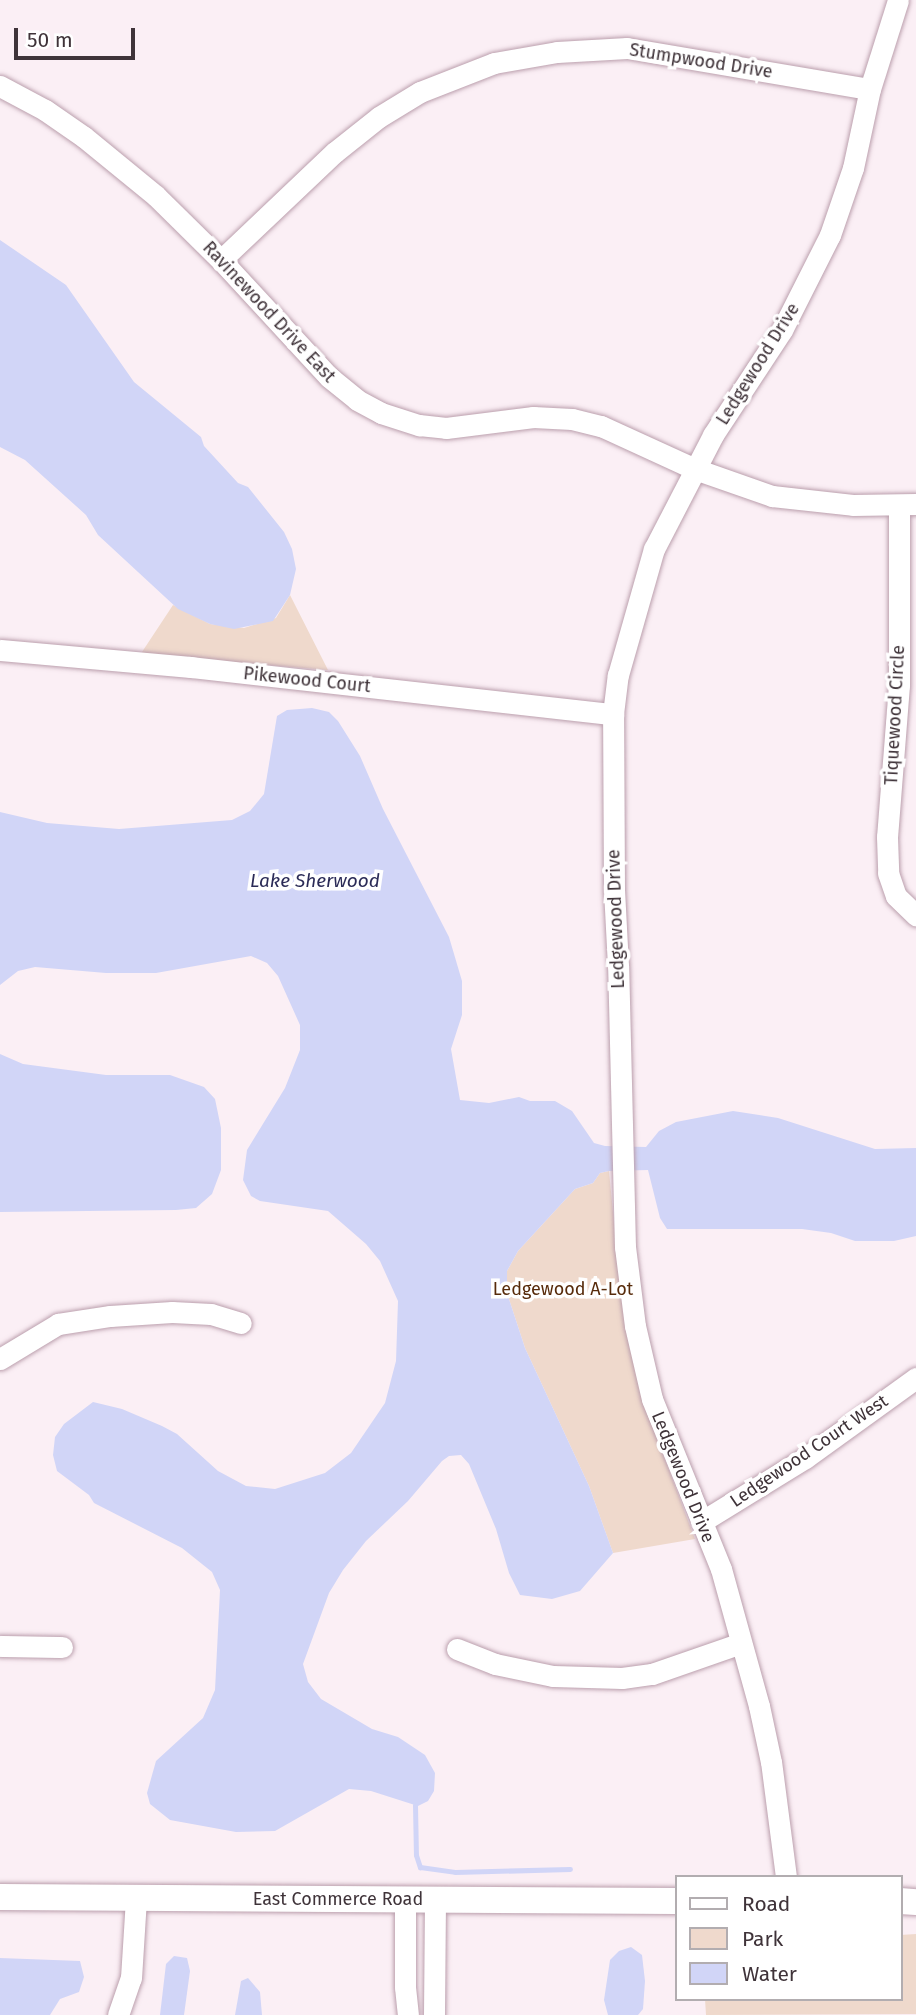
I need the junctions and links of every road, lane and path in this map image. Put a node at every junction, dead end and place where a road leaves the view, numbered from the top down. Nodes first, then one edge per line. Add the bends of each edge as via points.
1 (898, 0) edge
2 (0, 86) edge
3 (870, 89) junction
4 (221, 260) junction
5 (695, 470) junction
6 (907, 504) edge
7 (0, 650) edge
8 (613, 714) junction
9 (916, 915) edge
10 (241, 1323) dead end
11 (0, 1359) edge
12 (916, 1378) edge
13 (701, 1522) junction
14 (741, 1643) junction
15 (0, 1646) edge
16 (62, 1647) dead end
17 (457, 1649) dead end
18 (786, 1875) edge
19 (0, 1897) edge
20 (136, 1899) junction
21 (405, 1900) junction
22 (435, 1900) junction
23 (674, 1901) edge
24 (118, 2015) edge
25 (408, 2015) edge
26 (434, 2015) edge

1 - 3 street, Ledgewood Drive
2 - 4 street, Ravinewood Drive East via 84,137 156,196
3 - 4 street, Stumpwood Drive via 627,48 556,52 494,64 420,92 379,117 335,152
3 - 5 street, Ledgewood Drive via 849,183 822,254 782,330
4 - 5 street, Ravinewood Drive East via 336,384 381,412 419,425 446,428 533,417 585,421
5 - 6 street, Ravinewood Drive East via 772,496 828,503
5 - 8 street, Ledgewood Drive via 654,549 618,675
6 - 9 street, Tiquewood Circle via 887,837 888,873 896,896
7 - 8 street, Pikewood Court
8 - 13 street, Ledgewood Drive via 625,1256 649,1387
10 - 11 street via 185,1312 110,1315 58,1324
12 - 13 street, Ledgewood Court West via 805,1458
13 - 14 street, Ledgewood Drive via 721,1569
14 - 17 street via 652,1674 622,1678 552,1676 495,1664
14 - 18 street, Ledgewood Drive via 771,1762
15 - 16 street
19 - 20 main road, East Commerce Road
20 - 21 main road, East Commerce Road
20 - 24 street via 131,1978
21 - 22 main road, East Commerce Road
21 - 25 street
22 - 23 main road, East Commerce Road
22 - 26 street

